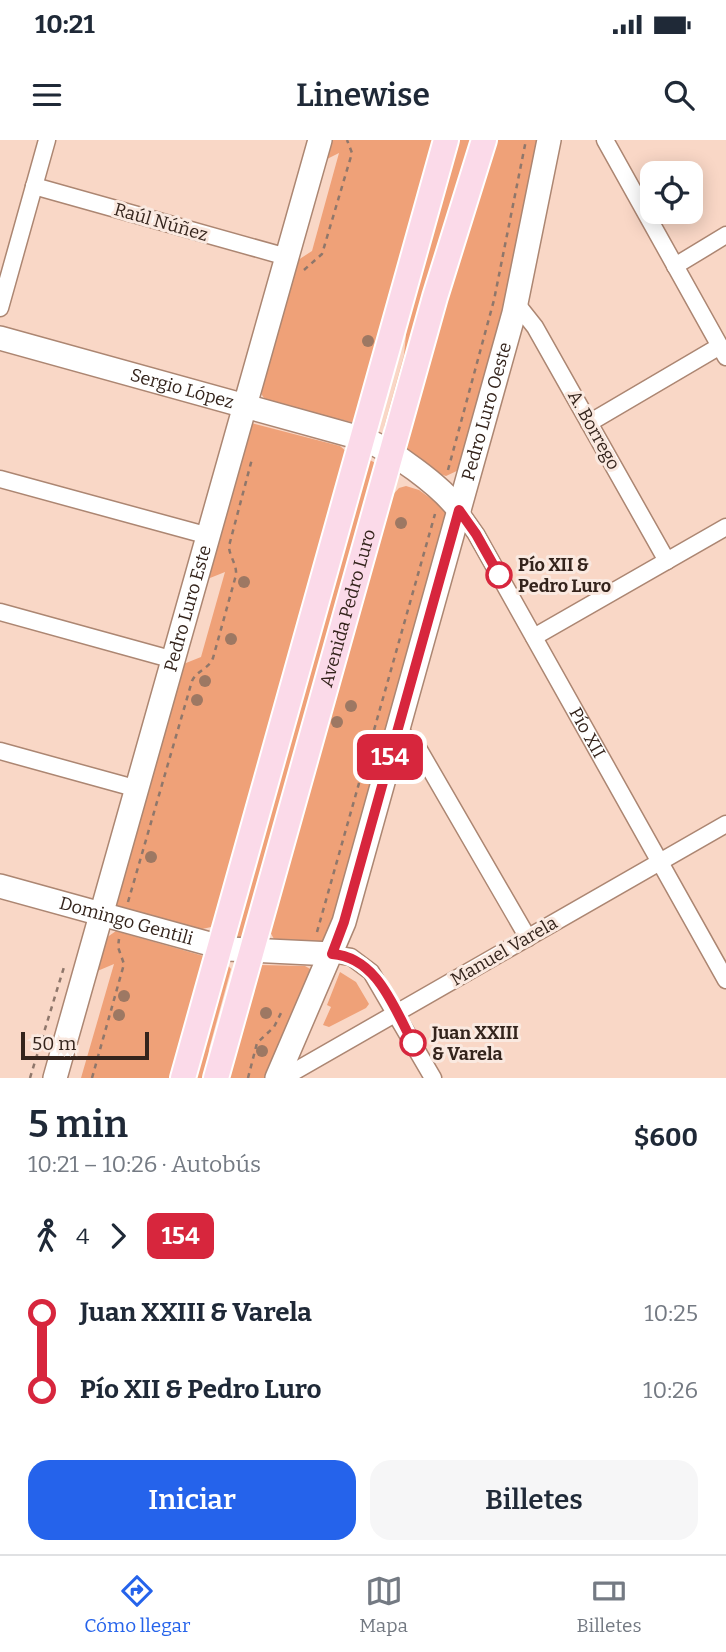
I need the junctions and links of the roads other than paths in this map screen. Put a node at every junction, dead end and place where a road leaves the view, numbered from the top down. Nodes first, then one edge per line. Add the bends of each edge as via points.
1 (47, 140) edge
2 (320, 140) edge
3 (446, 140) edge
4 (484, 140) edge
5 (550, 140) edge
6 (605, 140) edge
7 (34, 186) junction
8 (726, 235) edge
9 (675, 265) junction
10 (295, 266) junction
11 (516, 303) junction
12 (0, 308) edge
13 (0, 338) edge
14 (723, 351) edge
15 (245, 406) junction
16 (589, 423) junction
17 (364, 439) junction
18 (391, 455) junction
19 (0, 479) edge
20 (450, 492) junction
21 (726, 527) edge
22 (209, 536) junction
23 (667, 561) junction
24 (0, 612) edge
25 (534, 637) junction
26 (174, 660) junction
27 (398, 730) junction
28 (0, 751) edge
29 (138, 789) junction
30 (726, 824) edge
31 (660, 862) junction
32 (0, 886) edge
33 (101, 914) junction
34 (528, 938) junction
35 (221, 947) junction
36 (253, 951) junction
37 (332, 954) junction
38 (726, 980) edge
39 (396, 1013) junction
40 (55, 1078) edge
41 (183, 1078) edge
42 (216, 1078) edge
43 (277, 1078) edge
44 (283, 1078) edge
45 (433, 1078) edge

1 - 7 street
2 - 10 street, Pedro Luro Este
3 - 17 main road, Avenida Pedro Luro
4 - 18 main road, Avenida Pedro Luro
5 - 11 street, Pedro Luro Oeste
6 - 9 street
7 - 10 street, Raúl Núñez
7 - 12 street
8 - 9 street
9 - 14 street
10 - 15 street, Pedro Luro Este
11 - 16 street, A. Borrego via 535,327
11 - 20 street, Pedro Luro Oeste
13 - 15 street, Sergio López
14 - 16 street
15 - 17 street, Sergio López
15 - 22 street, Pedro Luro Este
16 - 23 street, A. Borrego
17 - 18 street, Pío XII
17 - 35 main road, Avenida Pedro Luro
18 - 20 street, Pío XII
18 - 36 main road, Avenida Pedro Luro
19 - 22 street
20 - 25 street, Pío XII
20 - 27 street, Pedro Luro Oeste
21 - 23 street
22 - 26 street, Pedro Luro Este
23 - 25 street
24 - 26 street
25 - 31 street, Pío XII
26 - 29 street, Pedro Luro Este
27 - 34 street via 418,748
27 - 37 street, Pedro Luro Oeste
28 - 29 street
29 - 33 street, Pedro Luro Este
30 - 31 street, Manuel Varela
31 - 34 street, Manuel Varela
31 - 38 street, Pío XII
32 - 33 street, Domingo Gentili
33 - 35 street, Domingo Gentili
33 - 40 street, Pedro Luro Este
34 - 39 street, Manuel Varela
35 - 36 street, Domingo Gentili
35 - 41 main road, Avenida Pedro Luro
36 - 37 street, Domingo Gentili
36 - 42 main road, Avenida Pedro Luro
37 - 39 street via 351,957 367,968
37 - 43 street, Pedro Luro Oeste
39 - 44 street, Manuel Varela
39 - 45 street

